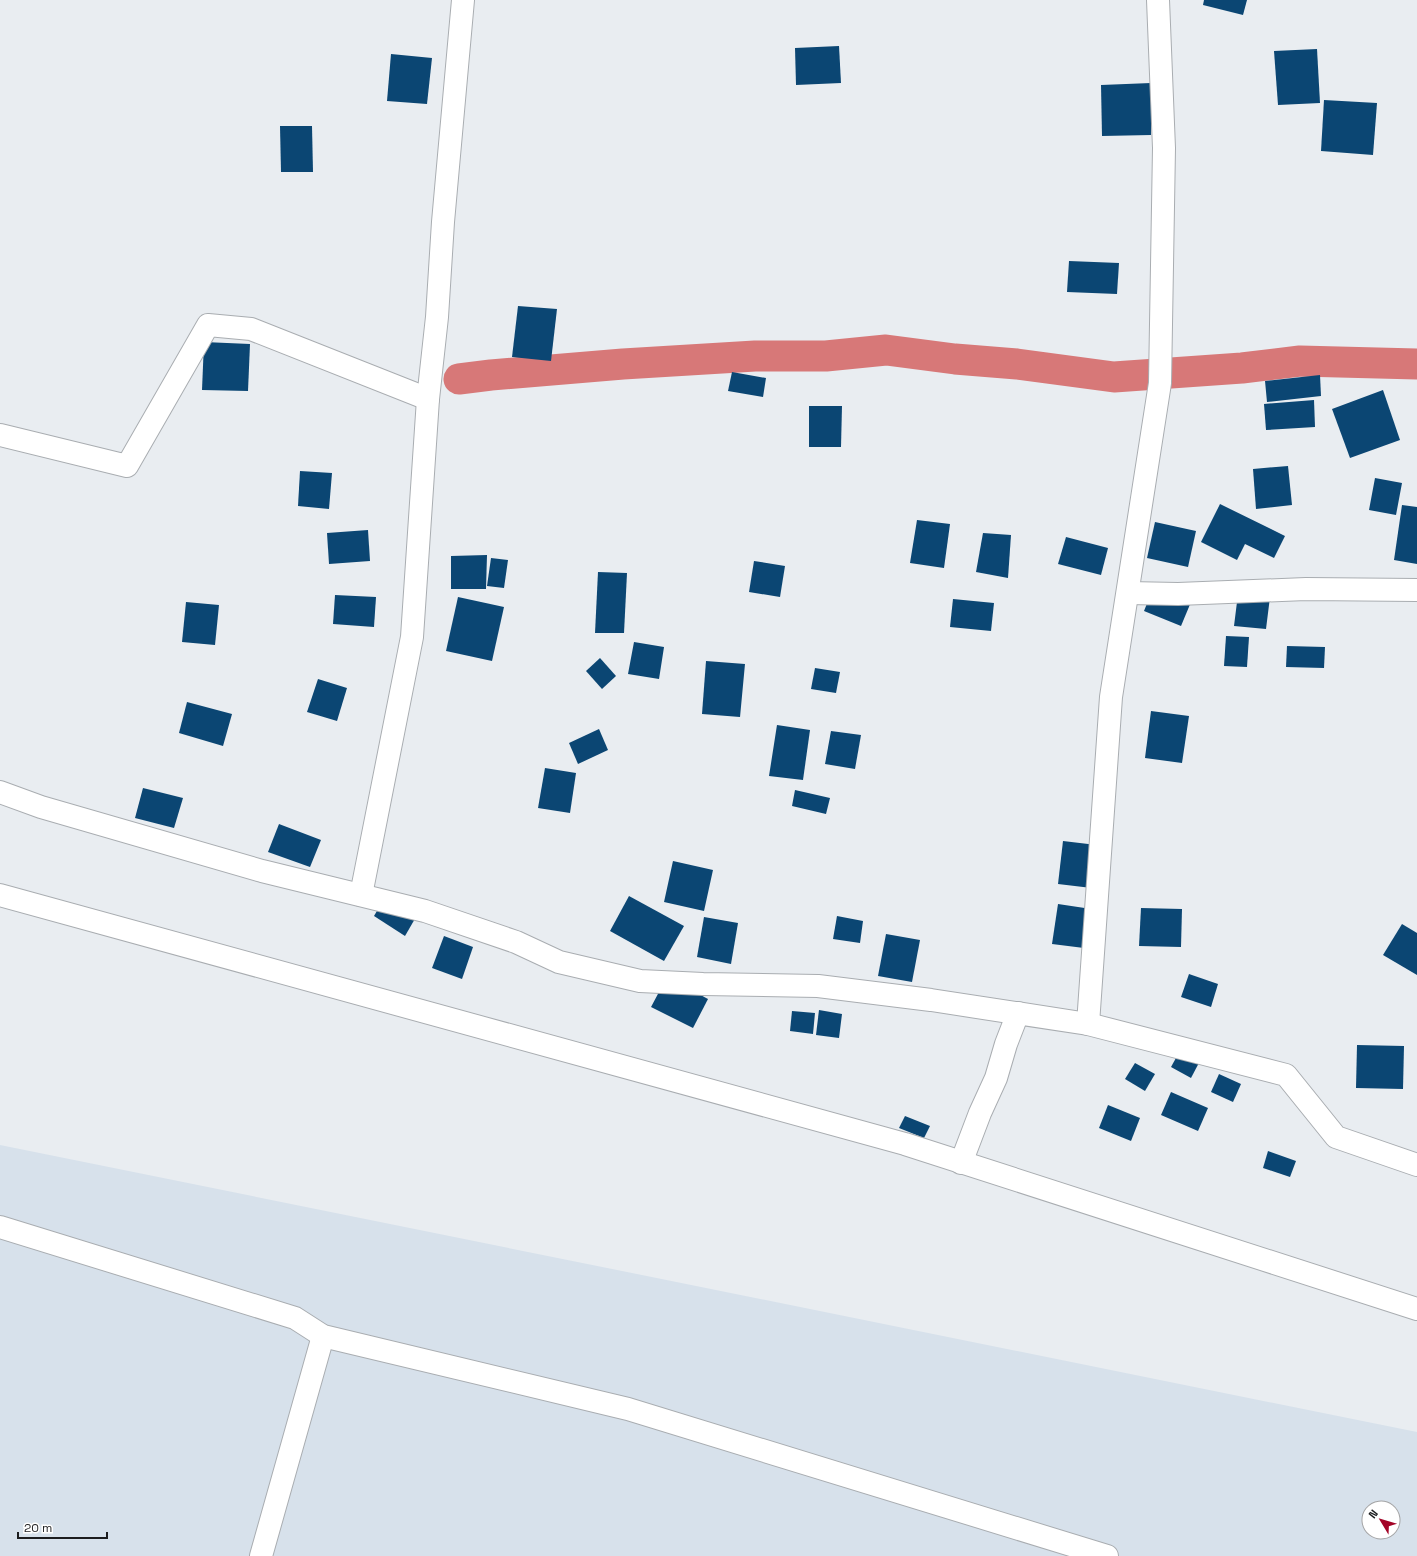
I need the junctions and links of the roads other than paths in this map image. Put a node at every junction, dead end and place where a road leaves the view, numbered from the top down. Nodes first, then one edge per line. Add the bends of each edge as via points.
1 (463, 0) edge
2 (1158, 0) edge
3 (428, 399) junction
4 (0, 434) edge
5 (1417, 590) edge
6 (1128, 593) junction
7 (0, 792) edge
8 (0, 895) edge
9 (361, 895) junction
10 (1018, 1013) junction
11 (1088, 1024) junction
12 (961, 1163) junction
13 (1417, 1165) edge
14 (0, 1227) edge
15 (1417, 1308) edge
16 (323, 1336) junction
17 (261, 1556) edge
18 (1107, 1556) edge

1 - 3 street
2 - 6 street via 1164,148 1160,383
3 - 4 street via 251,329 208,325 127,466
3 - 9 street via 412,637
5 - 6 street via 1306,588 1178,594
6 - 11 street via 1112,697
7 - 9 street via 41,807 262,872
8 - 12 street via 905,1144
9 - 10 street via 433,914 516,942 560,962 640,981 818,986
10 - 11 street
10 - 12 street via 996,1078
11 - 13 street via 1286,1075 1336,1138
12 - 15 street
14 - 16 street via 295,1318
16 - 17 street
16 - 18 street via 628,1409

